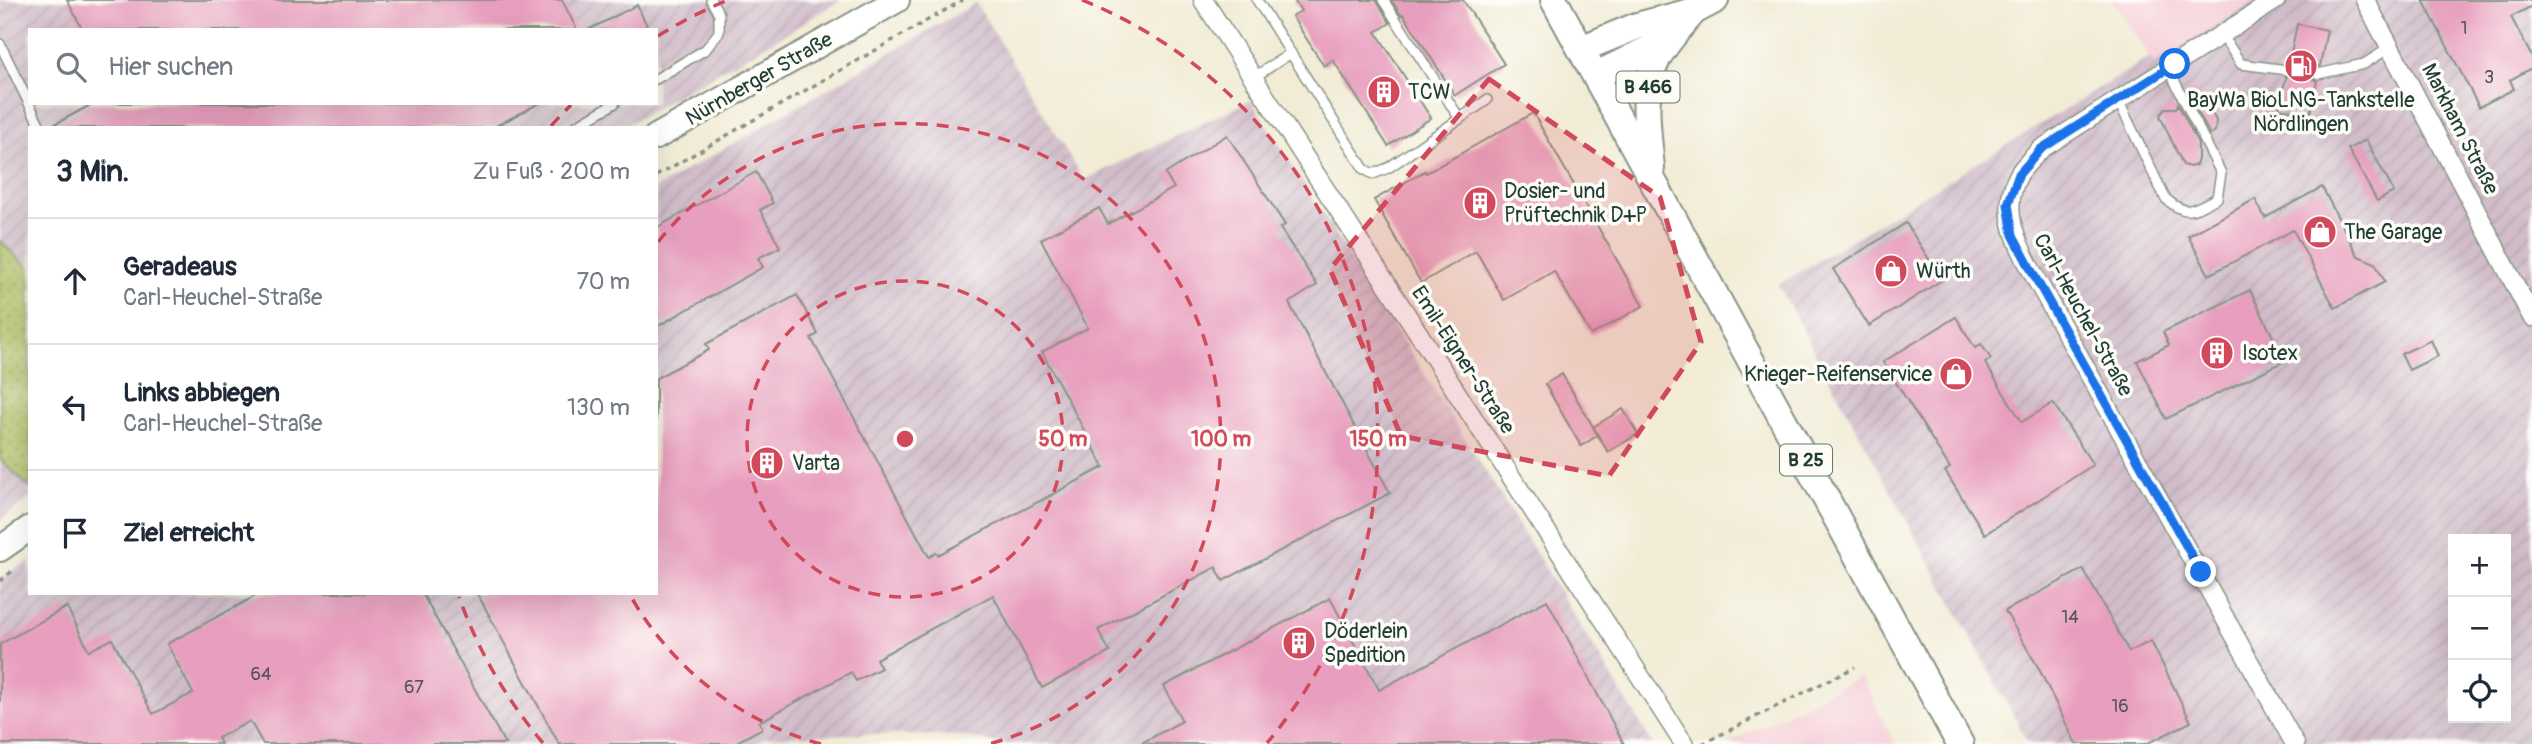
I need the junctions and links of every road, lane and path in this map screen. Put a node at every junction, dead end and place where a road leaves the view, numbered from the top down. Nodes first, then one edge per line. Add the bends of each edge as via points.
1 (711, 0) edge
2 (897, 0) edge
3 (963, 0) edge
4 (1203, 0) edge
5 (1257, 0) edge
6 (1383, 0) edge
7 (1554, 0) edge
8 (2276, 0) edge
9 (2365, 0) edge
10 (1705, 6) edge
11 (2222, 35) junction
12 (1671, 38) junction
13 (0, 44) edge
14 (2391, 47) junction
15 (1581, 49) junction
16 (1291, 53) junction
17 (2168, 68) junction
18 (2287, 70) dead end
19 (2318, 74) dead end
20 (1597, 75) junction
21 (658, 78) edge
22 (1254, 78) junction
23 (1487, 100) dead end
24 (2118, 100) junction
25 (28, 101) edge
26 (30, 105) edge
27 (612, 105) edge
28 (1460, 119) junction
29 (40, 126) edge
30 (576, 126) edge
31 (658, 136) edge
32 (658, 175) edge
33 (1652, 176) junction
34 (2532, 317) edge
35 (28, 529) edge
36 (0, 549) edge
37 (20, 565) dead end
38 (0, 581) edge
39 (1855, 667) dead end
40 (1684, 744) edge
41 (1702, 744) edge
42 (1959, 744) edge
43 (2295, 744) edge

1 - 21 lane via 719,15 719,32 706,50
2 - 31 main road, Nürnberger Straße
3 - 32 path
4 - 22 street, Emil-Eigner-Straße
5 - 16 lane
6 - 28 lane
7 - 15 main road, B 25
8 - 11 street, Carl-Heuchel-Straße
9 - 14 street, Markham Straße
10 - 12 main road, B 466
10 - 15 main road, B 466
11 - 17 street, Carl-Heuchel-Straße
11 - 18 lane via 2241,64
12 - 20 main road, B 466
12 - 33 main road, B 466 via 1648,84
13 - 25 lane
14 - 19 lane via 2364,64
14 - 34 street, Markham Straße
15 - 20 main road, B 25
16 - 22 lane
16 - 28 lane via 1364,169 1373,174
17 - 24 street, Carl-Heuchel-Straße
17 - 24 lane via 2221,173 2217,198 2192,210 2178,210 2165,198
20 - 33 main road, B 25
22 - 40 street, Emil-Eigner-Straße
23 - 28 lane
24 - 43 street, Carl-Heuchel-Straße via 2041,149 2019,174 2008,204 2013,235
26 - 29 lane
27 - 30 lane
33 - 42 main road, B 25
35 - 36 main road
37 - 38 path
39 - 41 path

